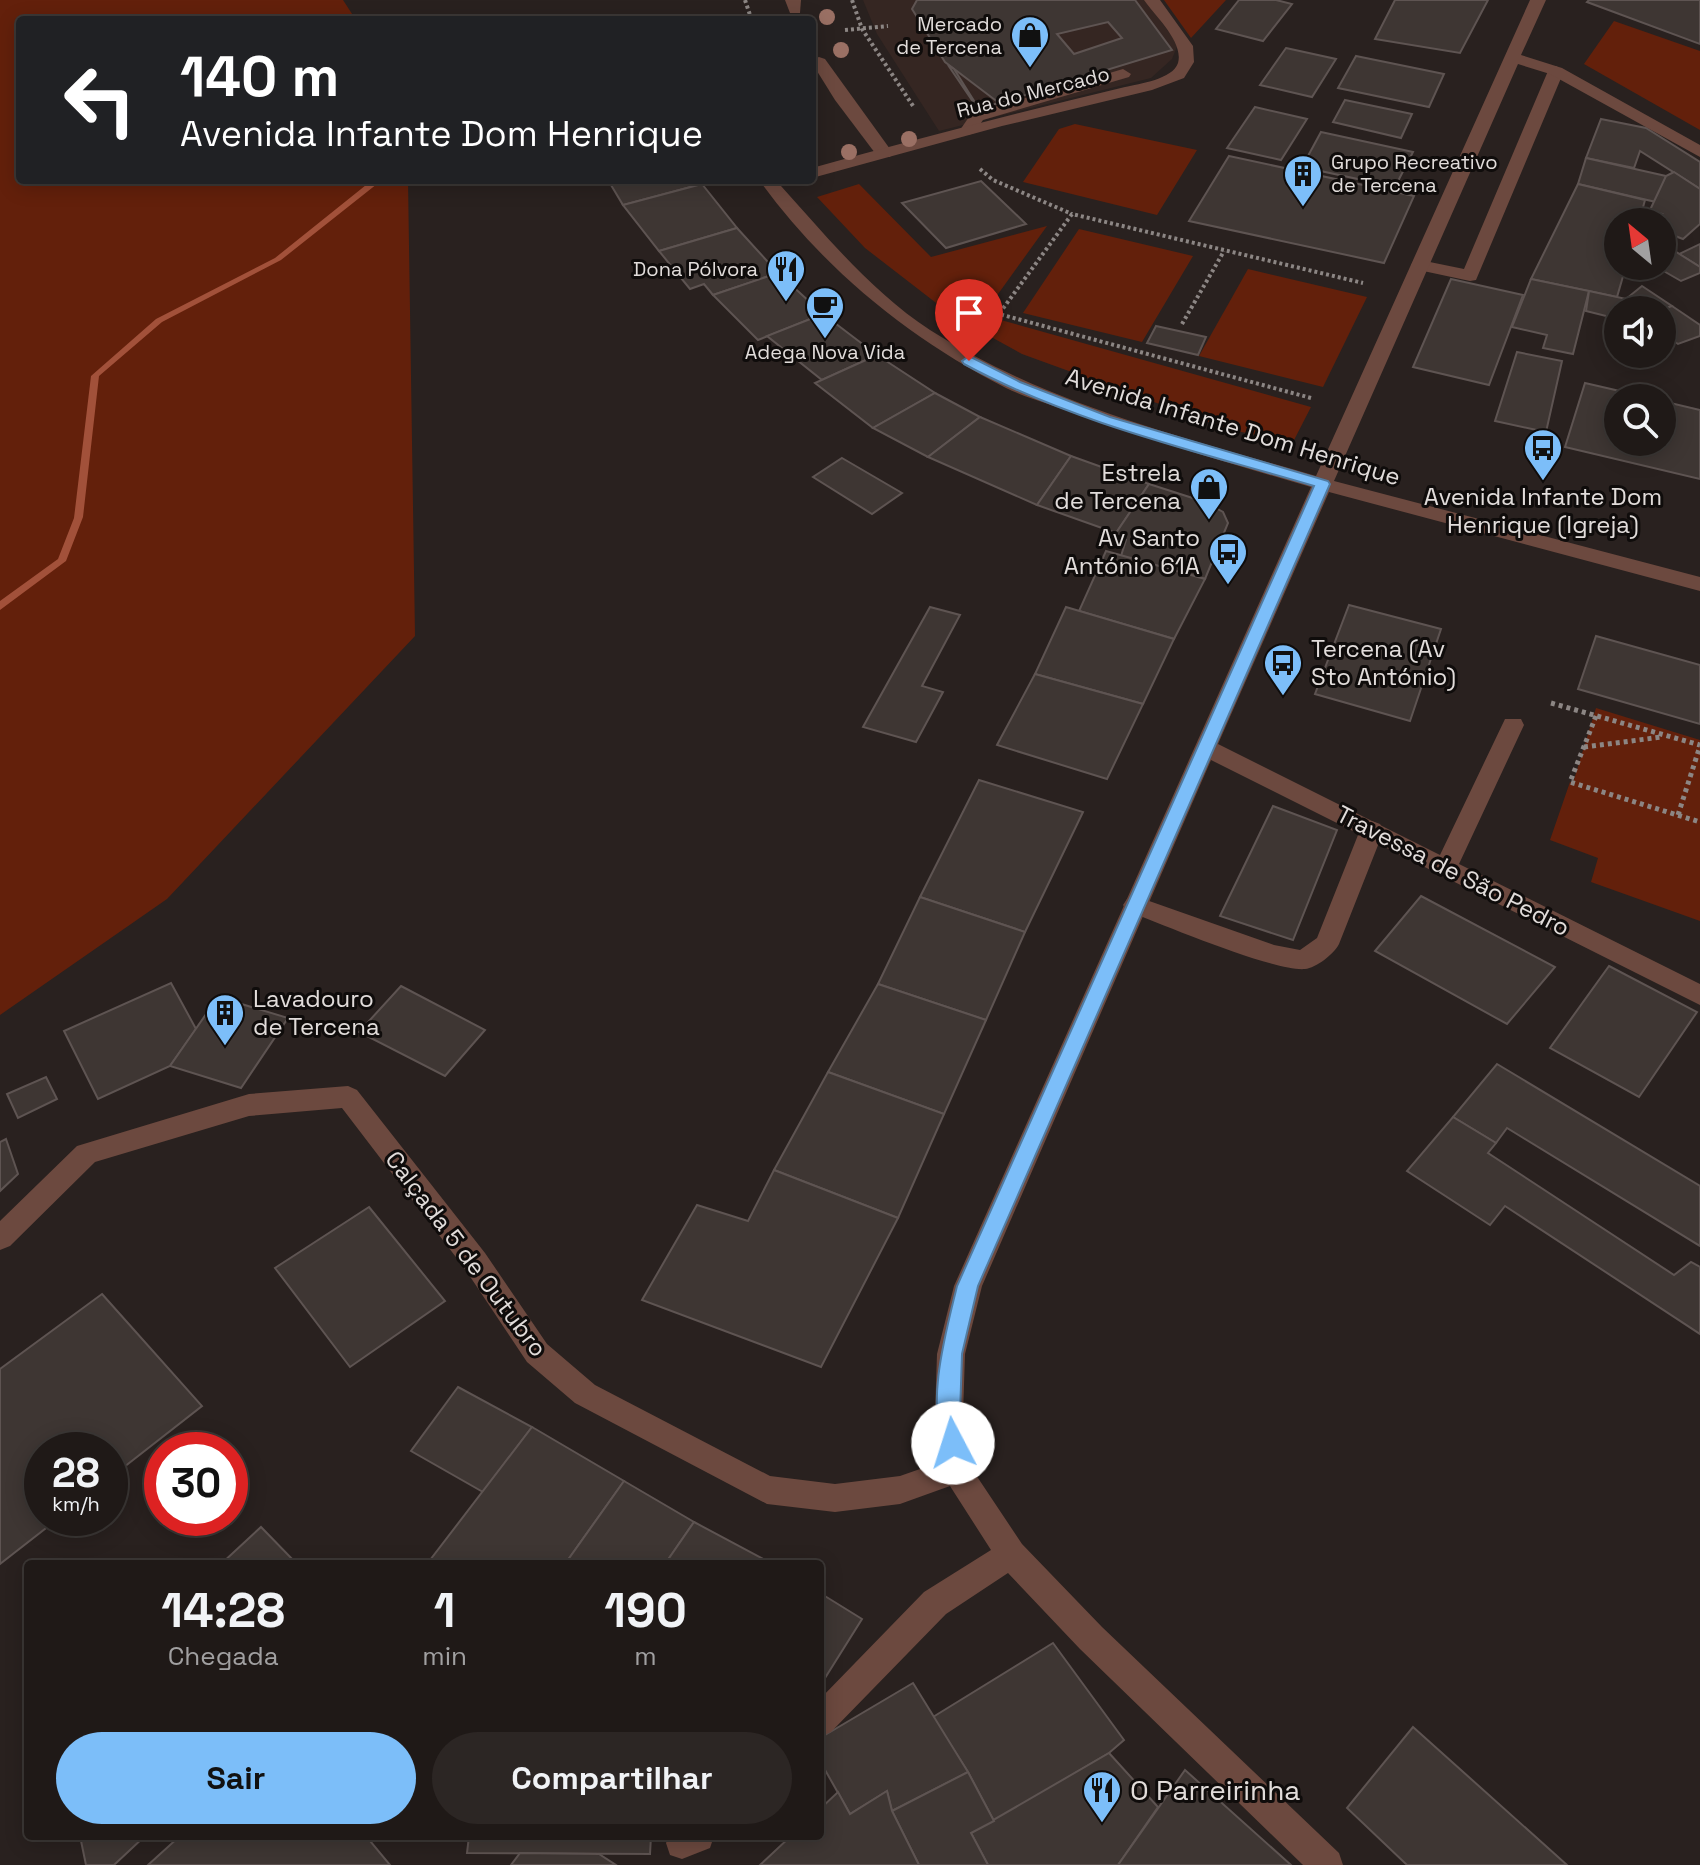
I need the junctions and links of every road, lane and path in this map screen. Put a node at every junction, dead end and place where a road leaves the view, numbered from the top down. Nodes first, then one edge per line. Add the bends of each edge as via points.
1 (852, 0) edge
2 (1152, 0) edge
3 (1538, 0) edge
4 (888, 26) dead end
5 (862, 29) junction
6 (837, 31) dead end
7 (1513, 57) junction
8 (819, 62) dead end
9 (1556, 71) junction
10 (1123, 74) dead end
11 (968, 130) junction
12 (935, 139) junction
13 (1700, 152) edge
14 (884, 153) junction
15 (971, 161) dead end
16 (816, 172) edge
17 (780, 184) edge
18 (1072, 214) junction
19 (1224, 251) junction
20 (1420, 265) junction
21 (1407, 293) junction
22 (1182, 324) dead end
23 (1355, 410) junction
24 (1322, 484) junction
25 (1700, 584) edge
26 (1596, 716) junction
27 (1513, 725) joint
28 (1667, 736) junction
29 (1700, 746) edge
30 (1584, 747) junction
31 (1206, 748) junction
32 (1700, 781) edge
33 (1688, 784) junction
34 (1678, 815) junction
35 (1700, 822) edge
36 (1372, 830) junction
37 (1445, 868) junction
38 (1135, 905) junction
39 (1700, 995) edge
40 (0, 1238) edge
41 (956, 1470) junction
42 (1011, 1554) junction
43 (824, 1717) edge
44 (1327, 1865) edge

1 - 5 path
2 - 11 street, Rua do Mercado via 1185,46 1186,62 1178,75
3 - 7 street
4 - 5 path
5 - 6 path
5 - 12 path
7 - 9 street
7 - 20 street
8 - 14 street
9 - 13 street
9 - 20 street via 1470,276
10 - 11 street via 977,117
11 - 12 street, Rua do Mercado
12 - 14 street, Rua do Mercado
14 - 16 street, Rua do Mercado
15 - 18 path via 993,180
17 - 24 street, Avenida Infante Dom Henrique via 842,264 889,307 923,333 1015,385 1105,420
18 - 19 path
18 - 23 path via 999,314
19 - 21 path
19 - 22 path
20 - 21 street
21 - 23 street
23 - 24 street
24 - 25 street, Avenida Infante Dom Henrique
24 - 31 street
26 - 27 path via 1528,696
26 - 28 path
26 - 30 path
27 - 37 street
28 - 29 path
28 - 30 path
29 - 33 path
30 - 34 path via 1570,782
31 - 36 street, Travessa de São Pedro
31 - 38 street
32 - 33 path
33 - 34 path
34 - 35 path
36 - 37 street, Travessa de São Pedro
36 - 38 street via 1327,944 1304,960 1272,954
37 - 39 street, Travessa de São Pedro
38 - 41 street via 968,1286 951,1354 949,1415
40 - 41 street, Calçada 5 de Outubro via 86,1154 249,1105 348,1097 475,1261 537,1353 585,1394 767,1490 835,1498 900,1490
41 - 42 street
42 - 43 street via 935,1603
42 - 44 street

